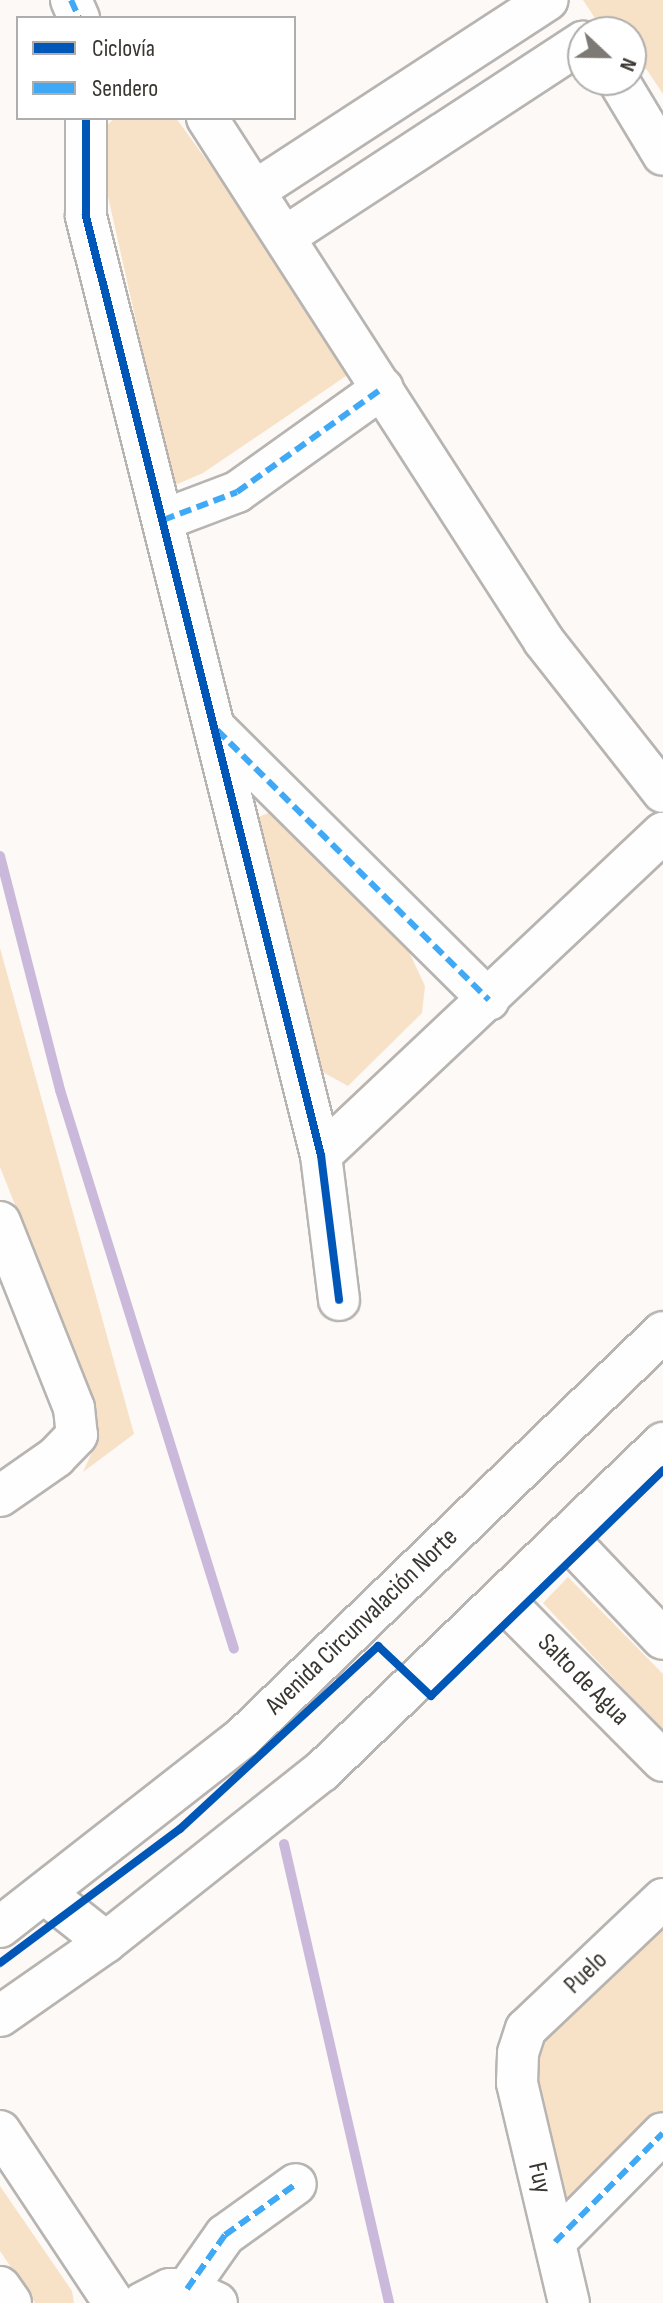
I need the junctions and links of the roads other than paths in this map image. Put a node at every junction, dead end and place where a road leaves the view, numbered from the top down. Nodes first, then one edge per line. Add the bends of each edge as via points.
1 (548, 0) edge
2 (567, 52) edge
3 (628, 96) edge
4 (86, 120) edge
5 (208, 120) edge
6 (663, 155) edge
7 (256, 190) junction
8 (286, 236) junction
9 (383, 388) junction
10 (163, 520) junction
11 (217, 730) junction
12 (663, 792) edge
13 (663, 833) edge
14 (489, 1000) junction
15 (321, 1155) junction
16 (0, 1222) edge
17 (339, 1300) dead end
18 (663, 1332) edge
19 (663, 1443) edge
20 (0, 1496) edge
21 (567, 1538) junction
22 (502, 1599) junction
23 (663, 1639) edge
24 (663, 1761) edge
25 (44, 1893) junction
26 (663, 1899) edge
27 (0, 1927) edge
28 (106, 1942) junction
29 (0, 2016) edge
30 (518, 2053) joint
31 (0, 2131) edge
32 (663, 2133) edge
33 (296, 2184) dead end
34 (555, 2242) junction
35 (0, 2287) edge
36 (202, 2296) edge
37 (11, 2303) edge
38 (114, 2303) edge
39 (142, 2303) edge
40 (569, 2303) edge

1 - 7 street
2 - 8 street
3 - 6 street
4 - 10 street via 86,216
5 - 7 street
7 - 8 street
8 - 9 street
9 - 10 street via 237,492
9 - 12 street via 544,641
10 - 11 street
11 - 14 street
11 - 15 street
13 - 14 street
14 - 15 street
15 - 17 street
16 - 20 street via 74,1408 77,1435 56,1457
18 - 25 street, Avenida Circunvalación Norte via 243,1737
19 - 21 street
21 - 22 street
21 - 23 street
22 - 24 street, Salto de Agua
22 - 28 street via 322,1771
25 - 27 street, Avenida Circunvalación Norte
25 - 28 street
26 - 30 street, Puelo via 526,2029
28 - 29 street
30 - 34 street, Fuy via 517,2083
31 - 38 street
32 - 34 street
33 - 36 street via 212,2248
34 - 40 street, Fuy
35 - 37 street
36 - 39 street via 170,2289

